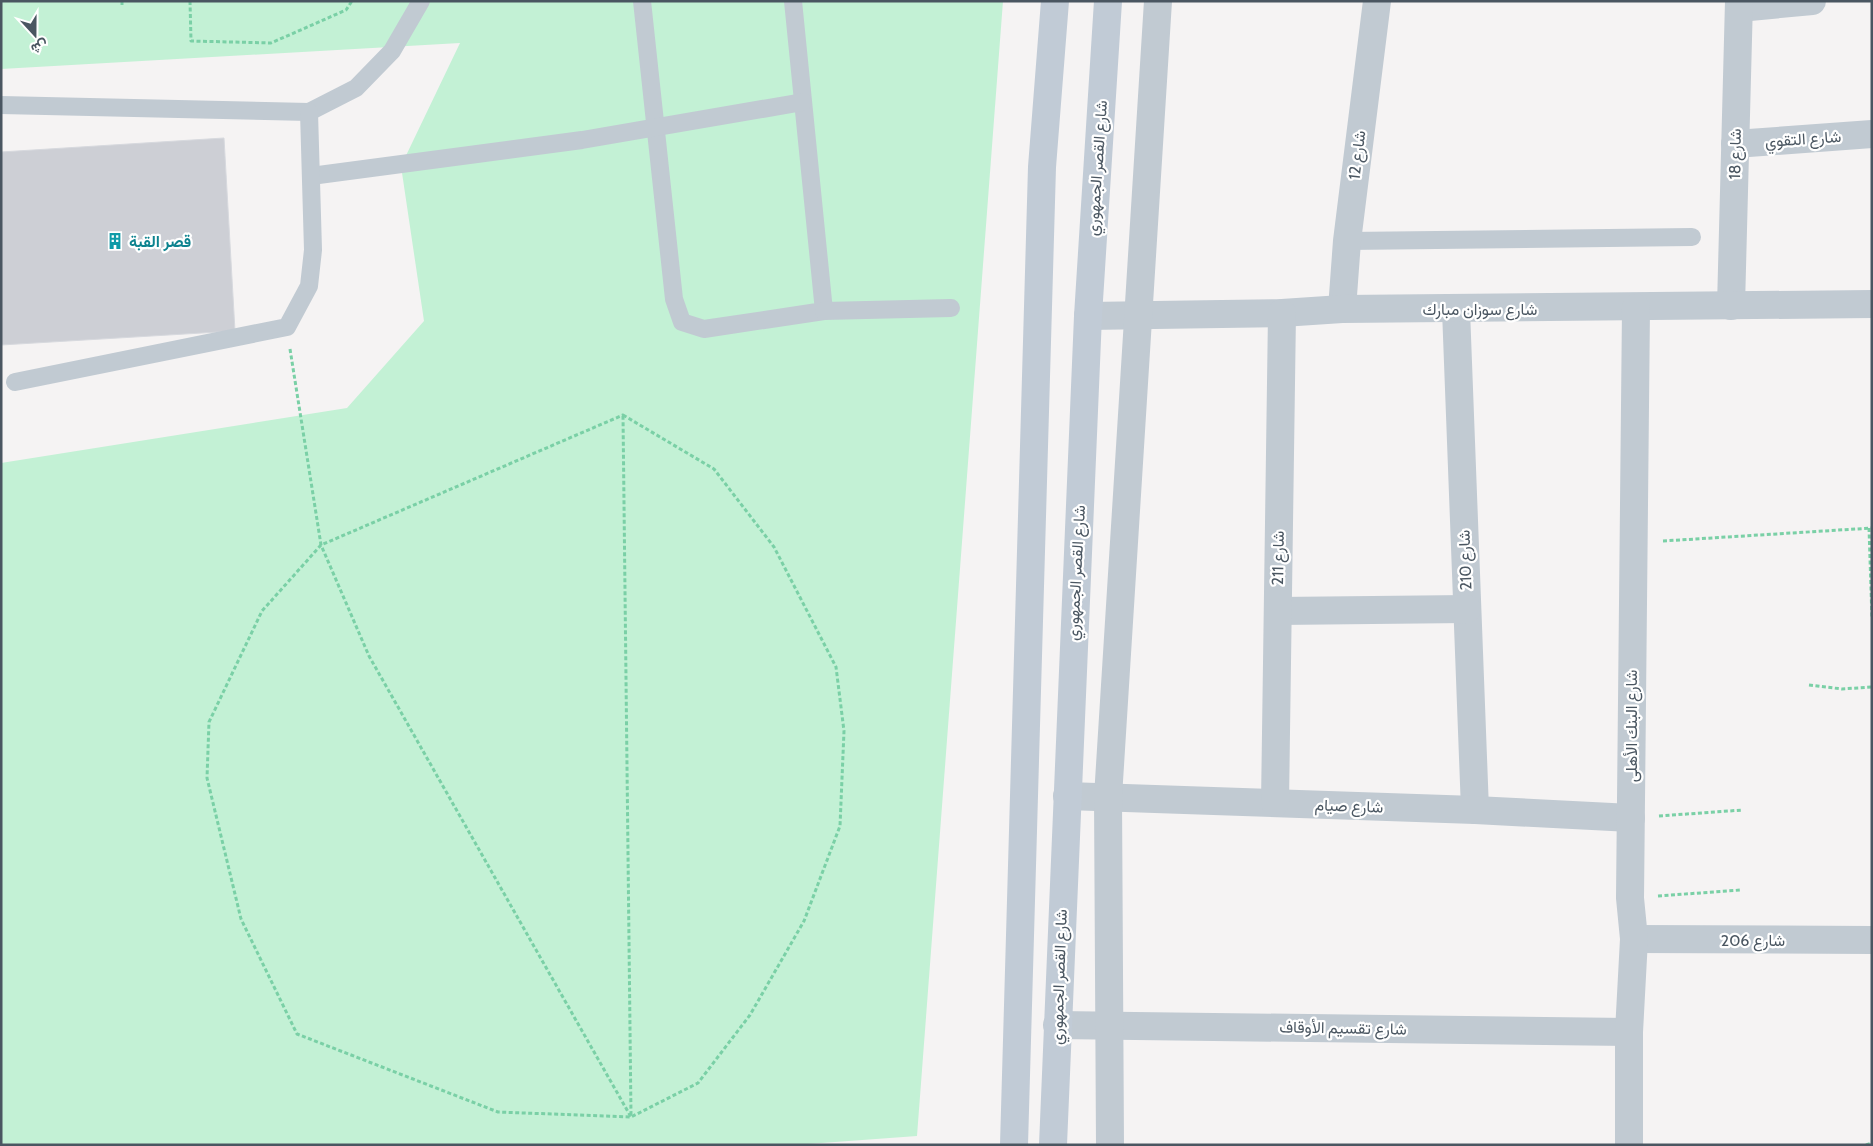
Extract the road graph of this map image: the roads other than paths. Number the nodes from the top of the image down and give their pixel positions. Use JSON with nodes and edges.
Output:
{"nodes":[{"id":1,"x":420,"y":1,"type":"edge"},
{"id":2,"x":642,"y":1,"type":"edge"},
{"id":3,"x":793,"y":1,"type":"edge"},
{"id":4,"x":1055,"y":1,"type":"edge"},
{"id":5,"x":1108,"y":1,"type":"edge"},
{"id":6,"x":1158,"y":1,"type":"edge"},
{"id":7,"x":1377,"y":1,"type":"edge"},
{"id":8,"x":1812,"y":1,"type":"edge"},
{"id":9,"x":1739,"y":4,"type":"edge"},
{"id":10,"x":803,"y":102,"type":"junction"},
{"id":11,"x":1,"y":104,"type":"edge"},
{"id":12,"x":309,"y":112,"type":"junction"},
{"id":13,"x":654,"y":128,"type":"junction"},
{"id":14,"x":1872,"y":134,"type":"edge"},
{"id":15,"x":1735,"y":144,"type":"junction"},
{"id":16,"x":311,"y":176,"type":"junction"},
{"id":17,"x":1692,"y":237,"type":"dead end"},
{"id":18,"x":1347,"y":241,"type":"junction"},
{"id":19,"x":1872,"y":304,"type":"edge"},
{"id":20,"x":1731,"y":306,"type":"junction"},
{"id":21,"x":951,"y":308,"type":"dead end"},
{"id":22,"x":1636,"y":308,"type":"junction"},
{"id":23,"x":1342,"y":310,"type":"junction"},
{"id":24,"x":1456,"y":310,"type":"junction"},
{"id":25,"x":824,"y":311,"type":"junction"},
{"id":26,"x":1282,"y":313,"type":"junction"},
{"id":27,"x":1088,"y":316,"type":"junction"},
{"id":28,"x":1138,"y":316,"type":"junction"},
{"id":29,"x":15,"y":382,"type":"dead end"},
{"id":30,"x":1466,"y":609,"type":"junction"},
{"id":31,"x":1278,"y":611,"type":"junction"},
{"id":32,"x":1067,"y":796,"type":"junction"},
{"id":33,"x":1108,"y":797,"type":"junction"},
{"id":34,"x":1275,"y":803,"type":"junction"},
{"id":35,"x":1475,"y":810,"type":"junction"},
{"id":36,"x":1631,"y":818,"type":"junction"},
{"id":37,"x":1634,"y":939,"type":"junction"},
{"id":38,"x":1872,"y":940,"type":"edge"},
{"id":39,"x":1057,"y":1025,"type":"junction"},
{"id":40,"x":1109,"y":1026,"type":"junction"},
{"id":41,"x":1630,"y":1032,"type":"junction"},
{"id":42,"x":1014,"y":1145,"type":"edge"},
{"id":43,"x":1053,"y":1145,"type":"edge"},
{"id":44,"x":1110,"y":1145,"type":"edge"},
{"id":45,"x":1629,"y":1145,"type":"edge"}],
"edges":[{"from":1,"to":12,"type":"lane"},
{"from":2,"to":13,"type":"lane"},
{"from":3,"to":10,"type":"lane"},
{"from":4,"to":42,"type":"main road"},
{"from":5,"to":27,"type":"main road","name":"شارع القصر الجمهوري"},
{"from":6,"to":28,"type":"street"},
{"from":7,"to":18,"type":"street","name":"شارع 12"},
{"from":8,"to":9,"type":"street"},
{"from":9,"to":15,"type":"street","name":"شارع 18"},
{"from":10,"to":13,"type":"lane"},
{"from":10,"to":25,"type":"lane"},
{"from":11,"to":12,"type":"lane"},
{"from":12,"to":16,"type":"lane"},
{"from":13,"to":16,"type":"lane"},
{"from":13,"to":25,"type":"lane"},
{"from":14,"to":15,"type":"street","name":"شارع التقوي"},
{"from":15,"to":20,"type":"street","name":"شارع 18"},
{"from":16,"to":29,"type":"lane"},
{"from":17,"to":18,"type":"lane"},
{"from":18,"to":23,"type":"street","name":"شارع 12"},
{"from":19,"to":20,"type":"street","name":"شارع سوزان مبارك"},
{"from":20,"to":22,"type":"street","name":"شارع سوزان مبارك"},
{"from":21,"to":25,"type":"lane"},
{"from":22,"to":24,"type":"street","name":"شارع سوزان مبارك"},
{"from":22,"to":36,"type":"street","name":"شارع البنك الأهلى"},
{"from":23,"to":24,"type":"street","name":"شارع سوزان مبارك"},
{"from":23,"to":26,"type":"street","name":"شارع سوزان مبارك"},
{"from":24,"to":30,"type":"street","name":"شارع 210"},
{"from":26,"to":28,"type":"street","name":"شارع سوزان مبارك"},
{"from":26,"to":31,"type":"street","name":"شارع 211"},
{"from":27,"to":28,"type":"street","name":"شارع سوزان مبارك"},
{"from":27,"to":32,"type":"main road","name":"شارع القصر الجمهوري"},
{"from":28,"to":33,"type":"street"},
{"from":30,"to":31,"type":"street"},
{"from":30,"to":35,"type":"street","name":"شارع 210"},
{"from":31,"to":34,"type":"street","name":"شارع 211"},
{"from":32,"to":33,"type":"street","name":"شارع صيام"},
{"from":32,"to":39,"type":"main road","name":"شارع القصر الجمهوري"},
{"from":33,"to":34,"type":"street","name":"شارع صيام"},
{"from":33,"to":40,"type":"street"},
{"from":34,"to":35,"type":"street","name":"شارع صيام"},
{"from":35,"to":36,"type":"street","name":"شارع صيام"},
{"from":36,"to":37,"type":"street","name":"شارع البنك الأهلى"},
{"from":37,"to":38,"type":"street","name":"شارع 206"},
{"from":37,"to":41,"type":"street","name":"شارع البنك الأهلى"},
{"from":39,"to":40,"type":"street","name":"شارع تقسيم الأوقاف"},
{"from":39,"to":43,"type":"main road","name":"شارع القصر الجمهوري"},
{"from":40,"to":41,"type":"street","name":"شارع تقسيم الأوقاف"},
{"from":40,"to":44,"type":"street"},
{"from":41,"to":45,"type":"street","name":"شارع البنك الأهلى"}]}
